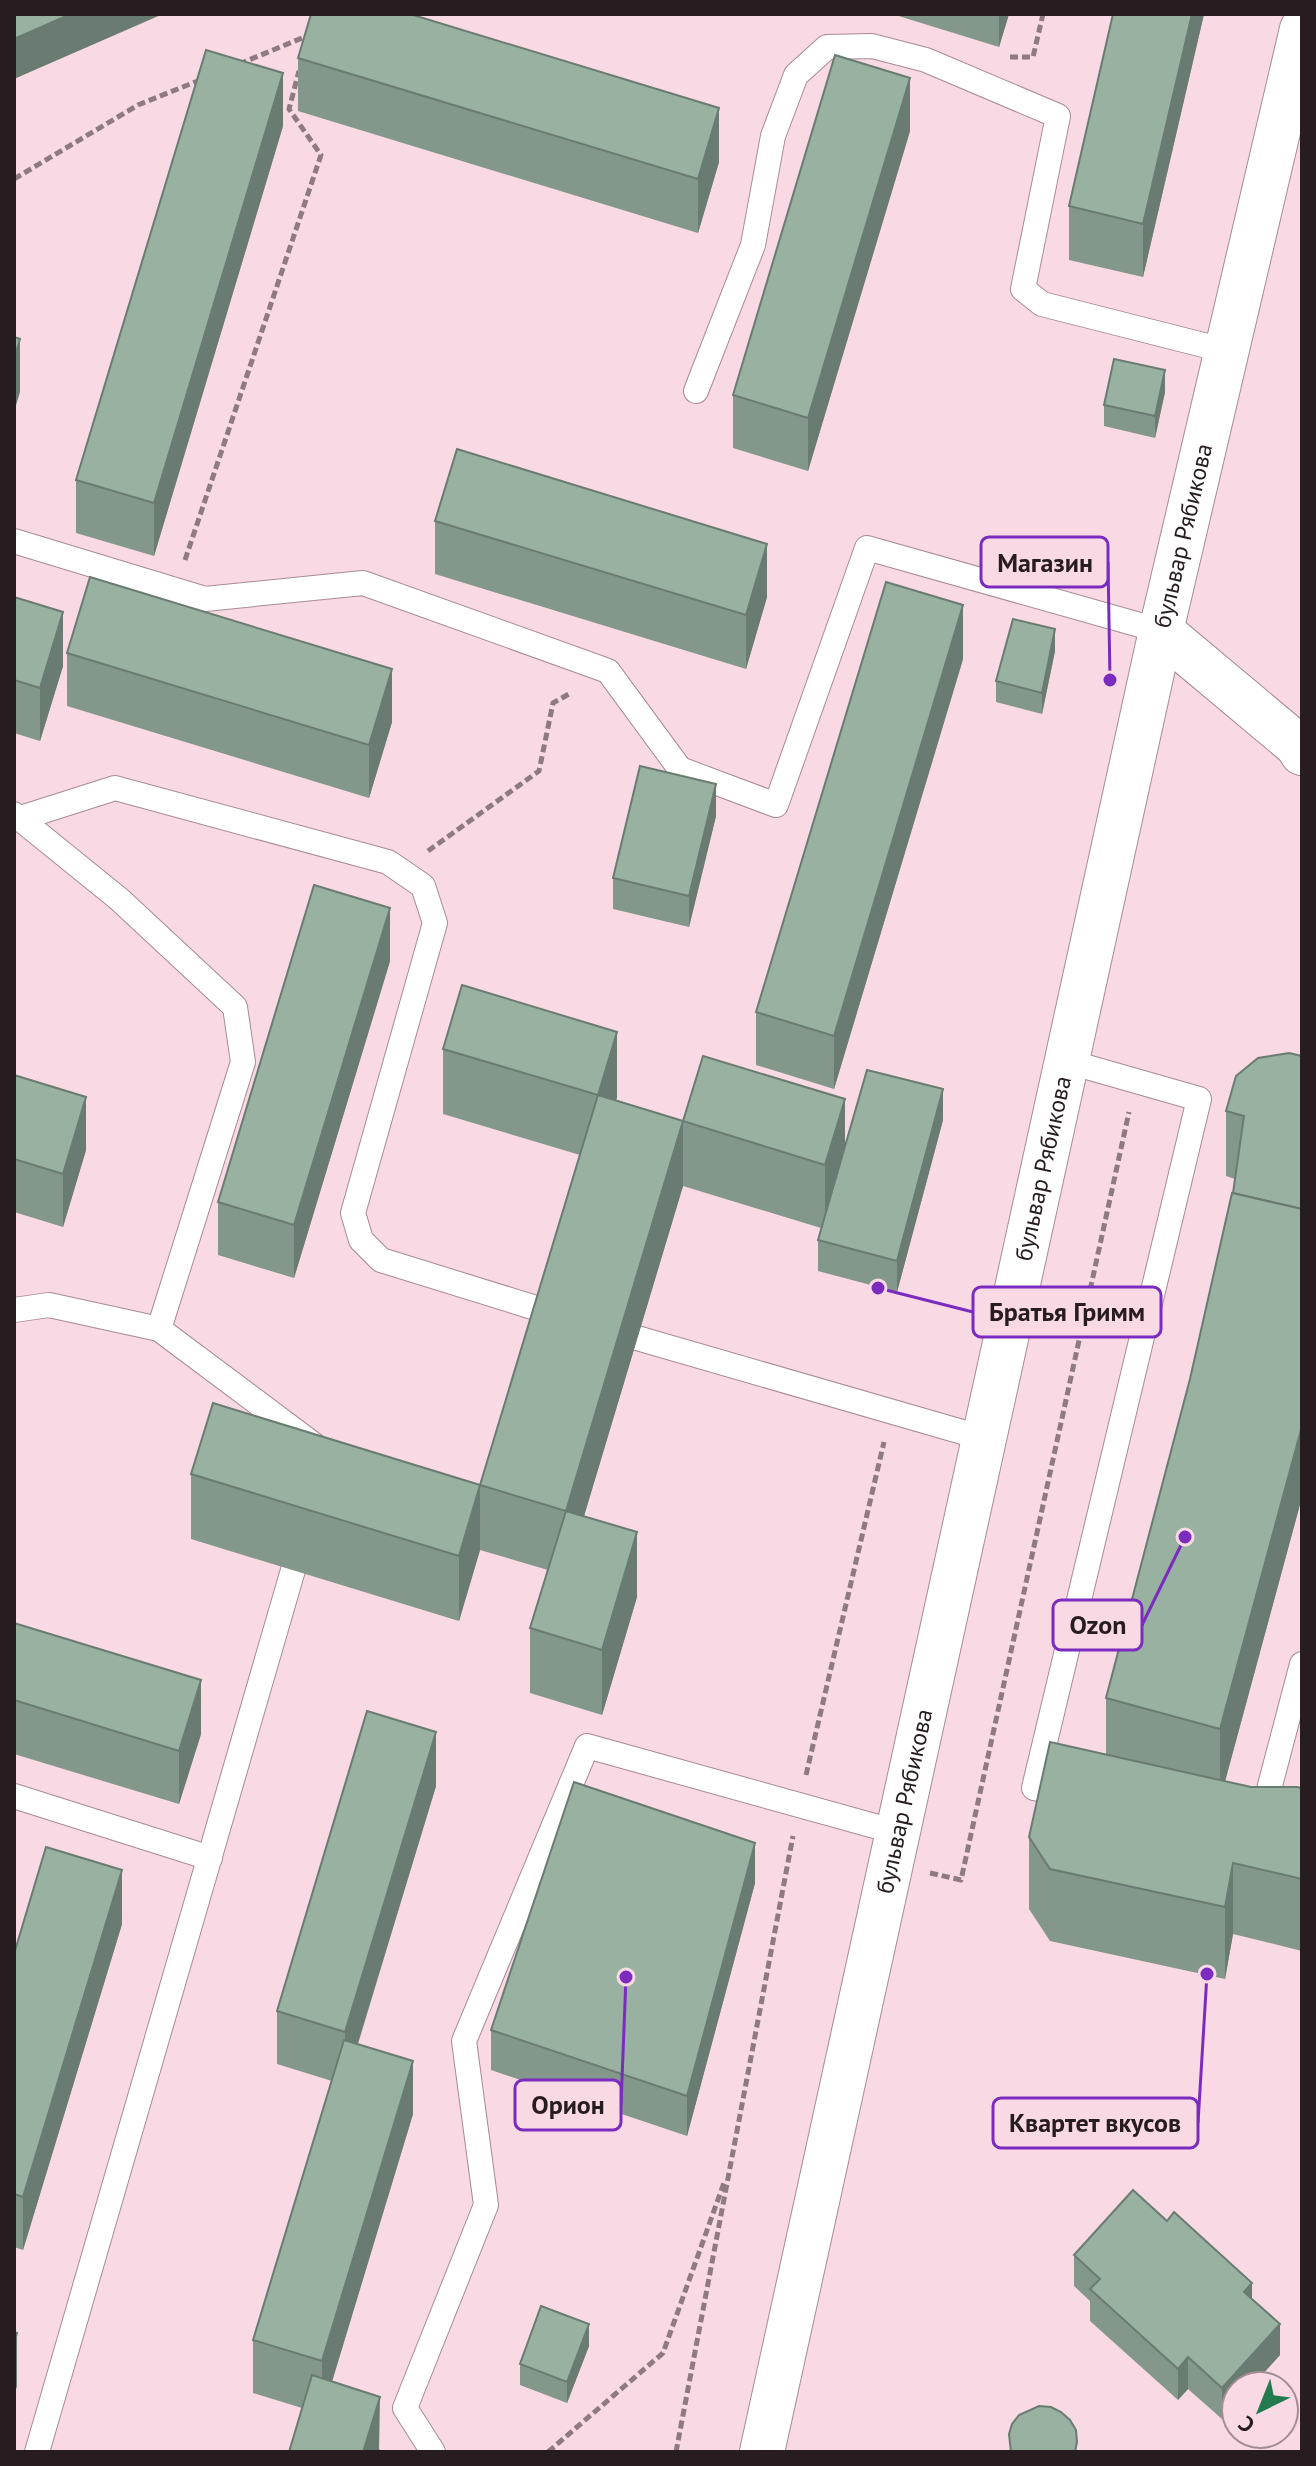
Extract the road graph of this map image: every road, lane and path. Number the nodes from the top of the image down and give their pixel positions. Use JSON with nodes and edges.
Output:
{"nodes":[{"id":1,"x":1043,"y":14,"type":"edge"},
{"id":2,"x":1302,"y":29,"type":"edge"},
{"id":3,"x":304,"y":50,"type":"edge"},
{"id":4,"x":300,"y":65,"type":"edge"},
{"id":5,"x":225,"y":70,"type":"edge"},
{"id":6,"x":212,"y":75,"type":"edge"},
{"id":7,"x":974,"y":81,"type":"junction"},
{"id":8,"x":14,"y":179,"type":"edge"},
{"id":9,"x":1227,"y":351,"type":"junction"},
{"id":10,"x":696,"y":391,"type":"dead end"},
{"id":11,"x":14,"y":541,"type":"edge"},
{"id":12,"x":174,"y":590,"type":"junction"},
{"id":13,"x":1161,"y":631,"type":"junction"},
{"id":14,"x":608,"y":671,"type":"junction"},
{"id":15,"x":1300,"y":748,"type":"edge"},
{"id":16,"x":17,"y":816,"type":"edge"},
{"id":17,"x":401,"y":871,"type":"junction"},
{"id":18,"x":1066,"y":1061,"type":"junction"},
{"id":19,"x":1130,"y":1107,"type":"dead end"},
{"id":20,"x":14,"y":1310,"type":"edge"},
{"id":21,"x":552,"y":1313,"type":"edge"},
{"id":22,"x":159,"y":1329,"type":"junction"},
{"id":23,"x":637,"y":1338,"type":"edge"},
{"id":24,"x":891,"y":1411,"type":"junction"},
{"id":25,"x":983,"y":1438,"type":"junction"},
{"id":26,"x":324,"y":1469,"type":"edge"},
{"id":27,"x":293,"y":1570,"type":"dead end"},
{"id":28,"x":1302,"y":1664,"type":"edge"},
{"id":29,"x":14,"y":1796,"type":"edge"},
{"id":30,"x":1095,"y":1801,"type":"edge"},
{"id":31,"x":799,"y":1805,"type":"junction"},
{"id":32,"x":1288,"y":1822,"type":"edge"},
{"id":33,"x":896,"y":1832,"type":"junction"},
{"id":34,"x":210,"y":1858,"type":"junction"},
{"id":35,"x":925,"y":1872,"type":"dead end"},
{"id":36,"x":730,"y":2165,"type":"junction"},
{"id":37,"x":37,"y":2452,"type":"edge"},
{"id":38,"x":433,"y":2452,"type":"edge"},
{"id":39,"x":548,"y":2452,"type":"edge"},
{"id":40,"x":676,"y":2452,"type":"edge"},
{"id":41,"x":762,"y":2452,"type":"edge"}],
"edges":[{"from":1,"to":7,"type":"path"},
{"from":2,"to":9,"type":"street","name":"бульвар Рябикова"},
{"from":3,"to":5,"type":"path"},
{"from":4,"to":12,"type":"path"},
{"from":6,"to":8,"type":"path"},
{"from":7,"to":9,"type":"lane"},
{"from":7,"to":10,"type":"lane"},
{"from":9,"to":13,"type":"street","name":"бульвар Рябикова"},
{"from":11,"to":12,"type":"lane"},
{"from":12,"to":14,"type":"lane"},
{"from":13,"to":14,"type":"lane"},
{"from":13,"to":15,"type":"street"},
{"from":13,"to":18,"type":"street","name":"бульвар Рябикова"},
{"from":14,"to":17,"type":"path"},
{"from":16,"to":17,"type":"lane"},
{"from":16,"to":22,"type":"lane"},
{"from":17,"to":21,"type":"lane"},
{"from":18,"to":25,"type":"street","name":"бульвар Рябикова"},
{"from":18,"to":30,"type":"lane"},
{"from":19,"to":35,"type":"path"},
{"from":20,"to":22,"type":"lane"},
{"from":22,"to":26,"type":"lane"},
{"from":23,"to":24,"type":"lane"},
{"from":24,"to":25,"type":"lane"},
{"from":24,"to":31,"type":"path"},
{"from":25,"to":33,"type":"street","name":"бульвар Рябикова"},
{"from":27,"to":34,"type":"lane"},
{"from":28,"to":32,"type":"lane"},
{"from":29,"to":34,"type":"lane"},
{"from":31,"to":33,"type":"lane"},
{"from":31,"to":36,"type":"path"},
{"from":31,"to":38,"type":"lane"},
{"from":33,"to":41,"type":"street","name":"бульвар Рябикова"},
{"from":34,"to":37,"type":"lane"},
{"from":36,"to":39,"type":"path"},
{"from":36,"to":40,"type":"path"}]}
